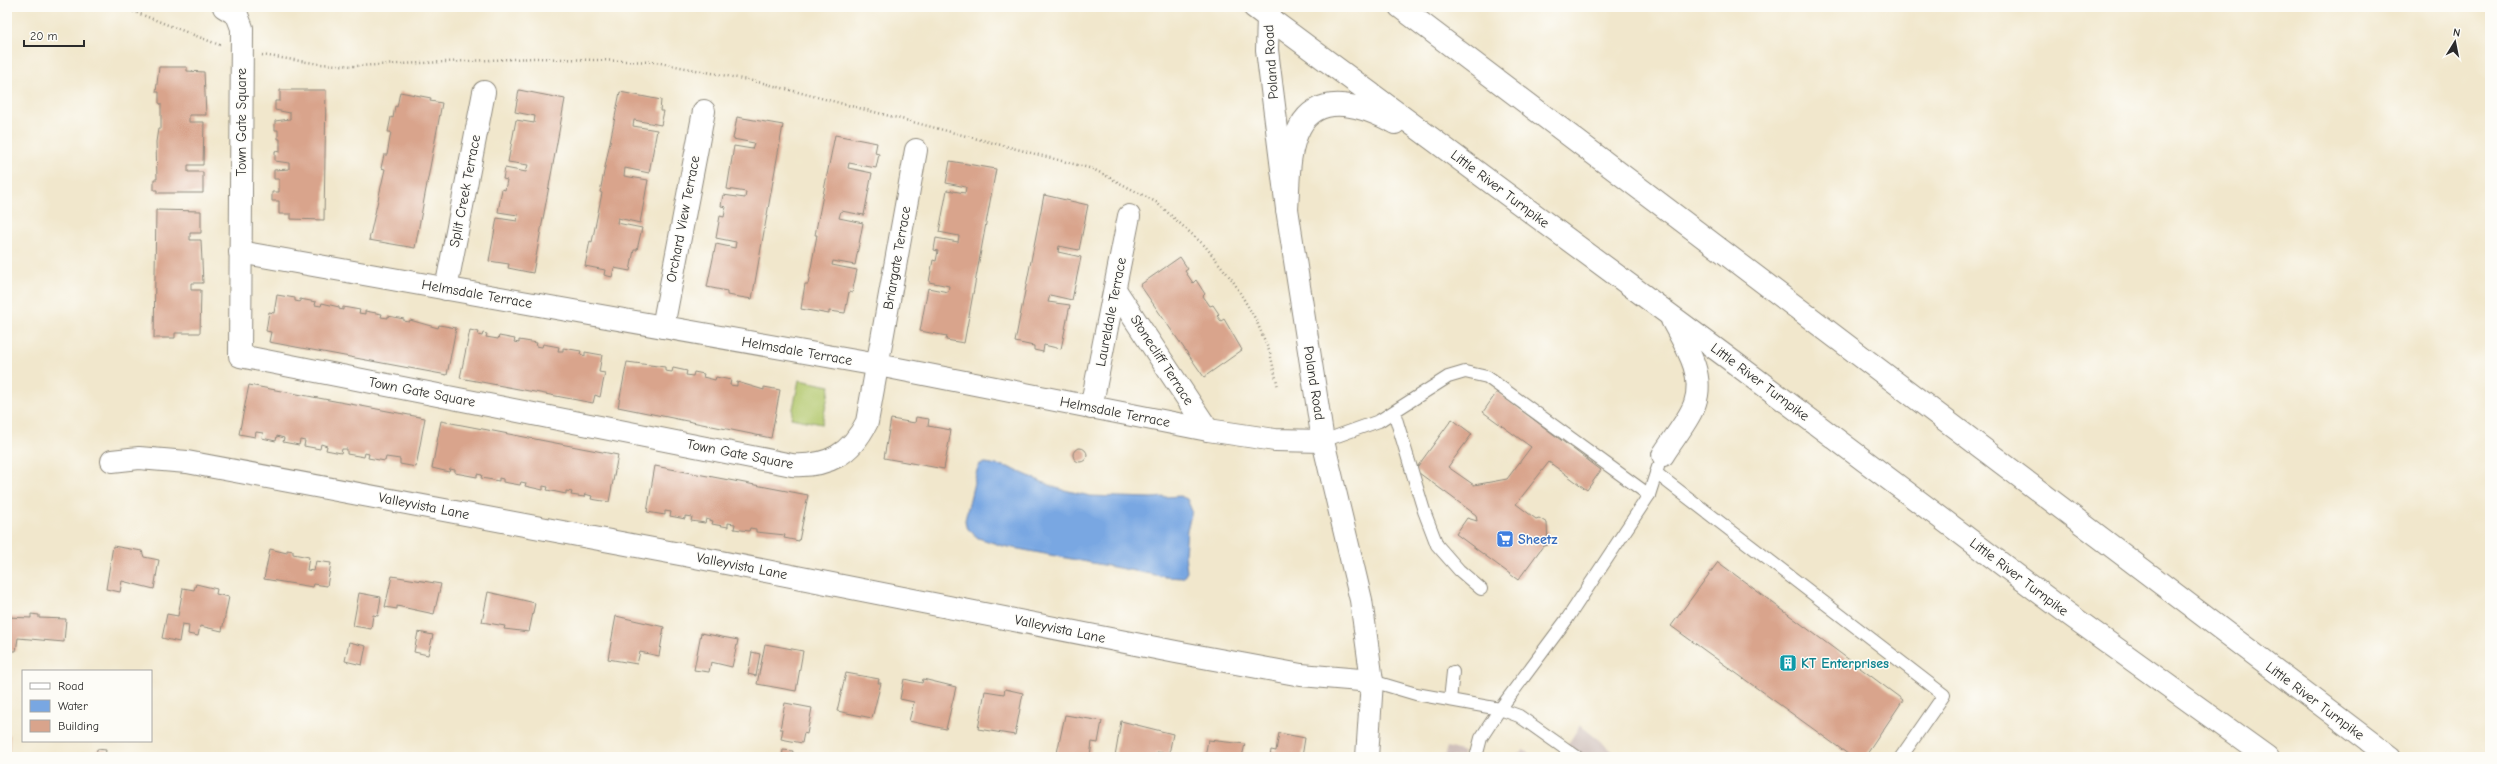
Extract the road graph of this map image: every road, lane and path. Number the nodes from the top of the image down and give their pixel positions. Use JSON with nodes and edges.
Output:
{"nodes":[{"id":1,"x":122,"y":7,"type":"edge"},
{"id":2,"x":1400,"y":7,"type":"edge"},
{"id":3,"x":1264,"y":10,"type":"edge"},
{"id":4,"x":231,"y":11,"type":"edge"},
{"id":5,"x":228,"y":48,"type":"dead end"},
{"id":6,"x":258,"y":54,"type":"dead end"},
{"id":7,"x":484,"y":92,"type":"dead end"},
{"id":8,"x":704,"y":112,"type":"dead end"},
{"id":9,"x":916,"y":150,"type":"dead end"},
{"id":10,"x":1452,"y":153,"type":"junction"},
{"id":11,"x":1287,"y":209,"type":"junction"},
{"id":12,"x":1129,"y":216,"type":"dead end"},
{"id":13,"x":240,"y":252,"type":"junction"},
{"id":14,"x":446,"y":289,"type":"junction"},
{"id":15,"x":1116,"y":290,"type":"junction"},
{"id":16,"x":1671,"y":317,"type":"junction"},
{"id":17,"x":663,"y":327,"type":"junction"},
{"id":18,"x":878,"y":365,"type":"junction"},
{"id":19,"x":1278,"y":387,"type":"dead end"},
{"id":20,"x":1091,"y":408,"type":"junction"},
{"id":21,"x":1394,"y":412,"type":"junction"},
{"id":22,"x":1208,"y":430,"type":"junction"},
{"id":23,"x":1323,"y":441,"type":"junction"},
{"id":24,"x":112,"y":461,"type":"dead end"},
{"id":25,"x":1660,"y":464,"type":"junction"},
{"id":26,"x":1649,"y":495,"type":"junction"},
{"id":27,"x":1480,"y":589,"type":"dead end"},
{"id":28,"x":1453,"y":672,"type":"dead end"},
{"id":29,"x":1372,"y":681,"type":"junction"},
{"id":30,"x":1450,"y":700,"type":"junction"},
{"id":31,"x":1500,"y":709,"type":"junction"},
{"id":32,"x":1367,"y":757,"type":"edge"},
{"id":33,"x":1476,"y":757,"type":"edge"},
{"id":34,"x":1577,"y":757,"type":"edge"},
{"id":35,"x":1901,"y":757,"type":"edge"},
{"id":36,"x":2266,"y":757,"type":"edge"},
{"id":37,"x":2390,"y":757,"type":"edge"}],
"edges":[{"from":1,"to":5,"type":"path"},
{"from":2,"to":37,"type":"main road","name":"Little River Turnpike"},
{"from":3,"to":10,"type":"main road","name":"Little River Turnpike"},
{"from":3,"to":11,"type":"main road","name":"Poland Road"},
{"from":4,"to":13,"type":"main road","name":"Town Gate Square"},
{"from":6,"to":19,"type":"path"},
{"from":7,"to":14,"type":"main road","name":"Split Creek Terrace"},
{"from":8,"to":17,"type":"main road","name":"Orchard View Terrace"},
{"from":9,"to":18,"type":"main road","name":"Briargate Terrace"},
{"from":10,"to":11,"type":"main road"},
{"from":10,"to":16,"type":"main road","name":"Little River Turnpike"},
{"from":11,"to":23,"type":"main road","name":"Poland Road"},
{"from":12,"to":15,"type":"main road","name":"Laureldale Terrace"},
{"from":13,"to":14,"type":"main road","name":"Helmsdale Terrace"},
{"from":13,"to":18,"type":"main road","name":"Town Gate Square"},
{"from":14,"to":17,"type":"main road","name":"Helmsdale Terrace"},
{"from":15,"to":20,"type":"main road","name":"Laureldale Terrace"},
{"from":15,"to":22,"type":"main road","name":"Stonecliff Terrace"},
{"from":16,"to":25,"type":"main road"},
{"from":16,"to":36,"type":"main road","name":"Little River Turnpike"},
{"from":17,"to":18,"type":"main road","name":"Helmsdale Terrace"},
{"from":18,"to":20,"type":"main road","name":"Helmsdale Terrace"},
{"from":20,"to":22,"type":"main road","name":"Helmsdale Terrace"},
{"from":21,"to":23,"type":"lane"},
{"from":21,"to":26,"type":"lane"},
{"from":21,"to":27,"type":"lane"},
{"from":22,"to":23,"type":"main road","name":"Helmsdale Terrace"},
{"from":23,"to":29,"type":"main road","name":"Poland Road"},
{"from":24,"to":29,"type":"main road","name":"Valleyvista Lane"},
{"from":25,"to":26,"type":"lane"},
{"from":25,"to":35,"type":"lane"},
{"from":26,"to":31,"type":"lane"},
{"from":28,"to":30,"type":"lane"},
{"from":29,"to":30,"type":"lane"},
{"from":29,"to":32,"type":"main road","name":"Poland Road"},
{"from":30,"to":31,"type":"lane"},
{"from":31,"to":33,"type":"lane"},
{"from":31,"to":34,"type":"lane"}]}
